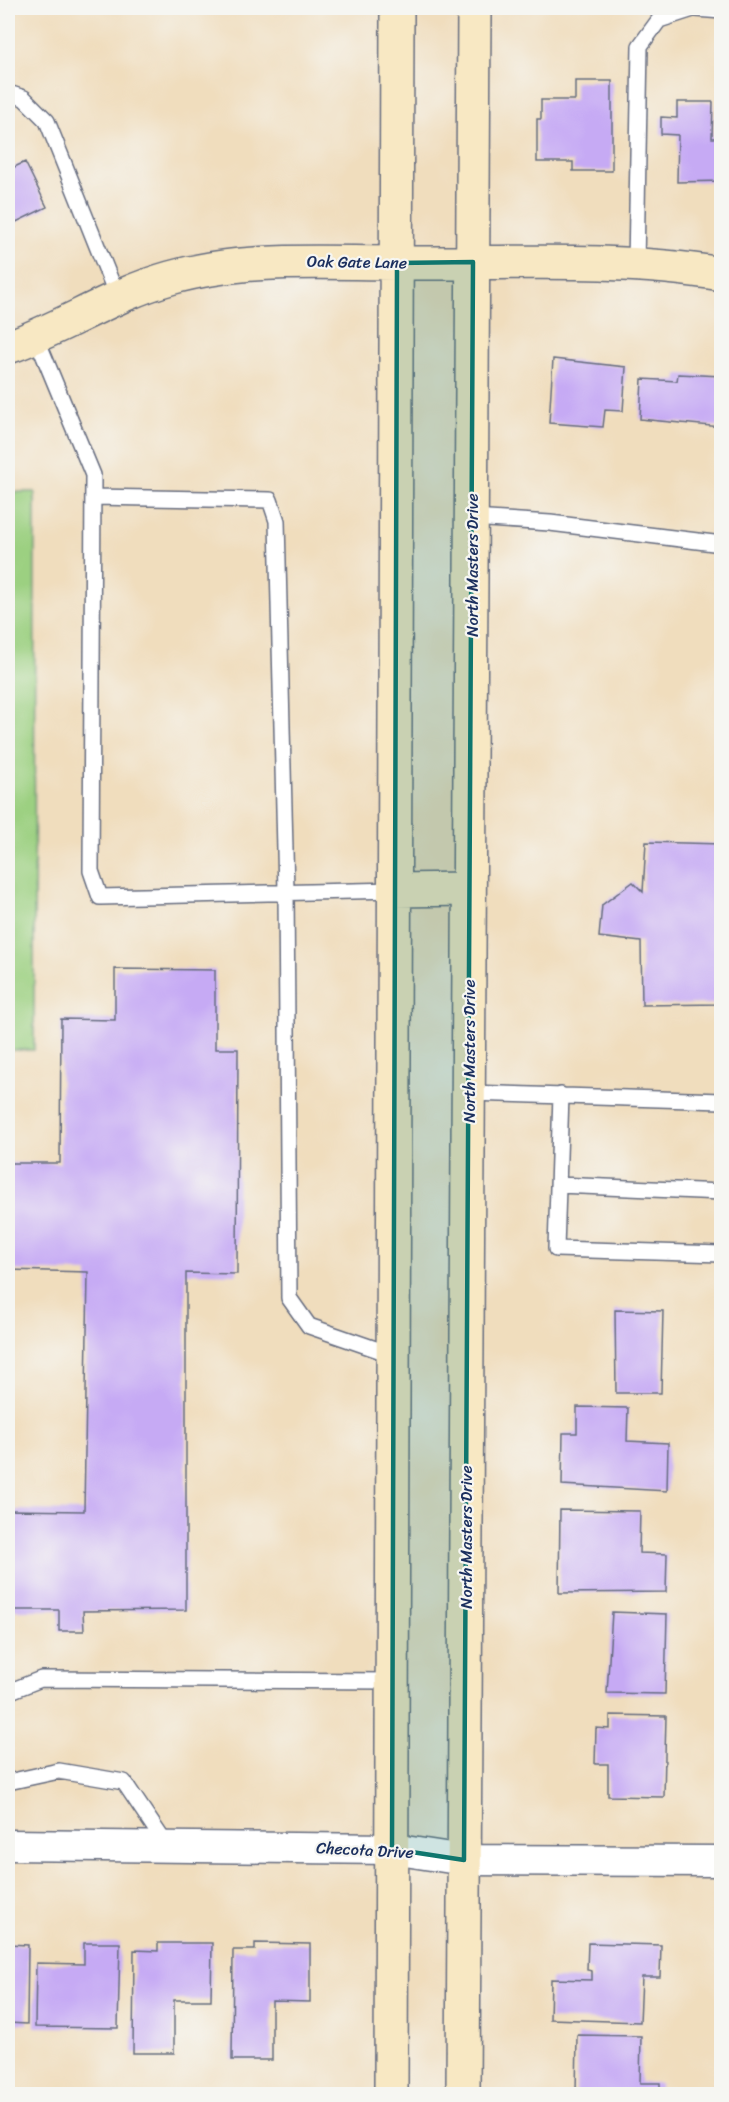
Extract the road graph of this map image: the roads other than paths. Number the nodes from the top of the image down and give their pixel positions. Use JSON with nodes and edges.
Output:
{"nodes":[{"id":1,"x":397,"y":8,"type":"edge"},
{"id":2,"x":474,"y":8,"type":"edge"},
{"id":3,"x":696,"y":8,"type":"edge"},
{"id":4,"x":722,"y":11,"type":"edge"},
{"id":5,"x":8,"y":93,"type":"edge"},
{"id":6,"x":473,"y":262,"type":"junction"},
{"id":7,"x":397,"y":263,"type":"junction"},
{"id":8,"x":636,"y":264,"type":"junction"},
{"id":9,"x":722,"y":274,"type":"edge"},
{"id":10,"x":117,"y":296,"type":"junction"},
{"id":11,"x":22,"y":342,"type":"edge"},
{"id":12,"x":93,"y":497,"type":"junction"},
{"id":13,"x":472,"y":518,"type":"junction"},
{"id":14,"x":722,"y":544,"type":"edge"},
{"id":15,"x":470,"y":889,"type":"junction"},
{"id":16,"x":395,"y":890,"type":"junction"},
{"id":17,"x":286,"y":891,"type":"junction"},
{"id":18,"x":468,"y":1093,"type":"junction"},
{"id":19,"x":561,"y":1095,"type":"junction"},
{"id":20,"x":722,"y":1101,"type":"edge"},
{"id":21,"x":558,"y":1185,"type":"junction"},
{"id":22,"x":722,"y":1192,"type":"edge"},
{"id":23,"x":722,"y":1254,"type":"edge"},
{"id":24,"x":393,"y":1355,"type":"junction"},
{"id":25,"x":392,"y":1681,"type":"junction"},
{"id":26,"x":8,"y":1692,"type":"edge"},
{"id":27,"x":8,"y":1782,"type":"edge"},
{"id":28,"x":8,"y":1845,"type":"edge"},
{"id":29,"x":167,"y":1846,"type":"junction"},
{"id":30,"x":392,"y":1849,"type":"junction"},
{"id":31,"x":464,"y":1860,"type":"junction"},
{"id":32,"x":722,"y":1861,"type":"edge"},
{"id":33,"x":391,"y":2094,"type":"edge"},
{"id":34,"x":463,"y":2094,"type":"edge"}],
"edges":[{"from":1,"to":7,"type":"main road"},
{"from":2,"to":6,"type":"main road","name":"North Masters Drive"},
{"from":3,"to":4,"type":"lane"},
{"from":3,"to":8,"type":"lane"},
{"from":5,"to":10,"type":"lane"},
{"from":6,"to":7,"type":"main road","name":"Oak Gate Lane"},
{"from":6,"to":8,"type":"main road","name":"Oak Gate Lane"},
{"from":6,"to":13,"type":"main road","name":"North Masters Drive"},
{"from":7,"to":10,"type":"main road","name":"Oak Gate Lane"},
{"from":7,"to":16,"type":"main road"},
{"from":8,"to":9,"type":"main road","name":"Oak Gate Lane"},
{"from":10,"to":11,"type":"main road","name":"Oak Gate Lane"},
{"from":11,"to":12,"type":"lane"},
{"from":12,"to":17,"type":"lane"},
{"from":12,"to":17,"type":"lane"},
{"from":13,"to":14,"type":"lane"},
{"from":13,"to":15,"type":"main road","name":"North Masters Drive"},
{"from":15,"to":16,"type":"main road"},
{"from":15,"to":18,"type":"main road","name":"North Masters Drive"},
{"from":16,"to":17,"type":"lane"},
{"from":16,"to":24,"type":"main road"},
{"from":17,"to":24,"type":"lane"},
{"from":18,"to":19,"type":"lane"},
{"from":18,"to":31,"type":"main road","name":"North Masters Drive"},
{"from":19,"to":20,"type":"lane"},
{"from":19,"to":21,"type":"lane"},
{"from":21,"to":22,"type":"lane"},
{"from":21,"to":23,"type":"lane"},
{"from":24,"to":25,"type":"main road"},
{"from":25,"to":26,"type":"lane"},
{"from":25,"to":30,"type":"main road"},
{"from":27,"to":29,"type":"lane"},
{"from":28,"to":29,"type":"street","name":"Checota Drive"},
{"from":29,"to":30,"type":"street","name":"Checota Drive"},
{"from":30,"to":31,"type":"street","name":"Checota Drive"},
{"from":30,"to":33,"type":"main road"},
{"from":31,"to":32,"type":"street","name":"Checota Drive"},
{"from":31,"to":34,"type":"main road","name":"North Masters Drive"}]}
